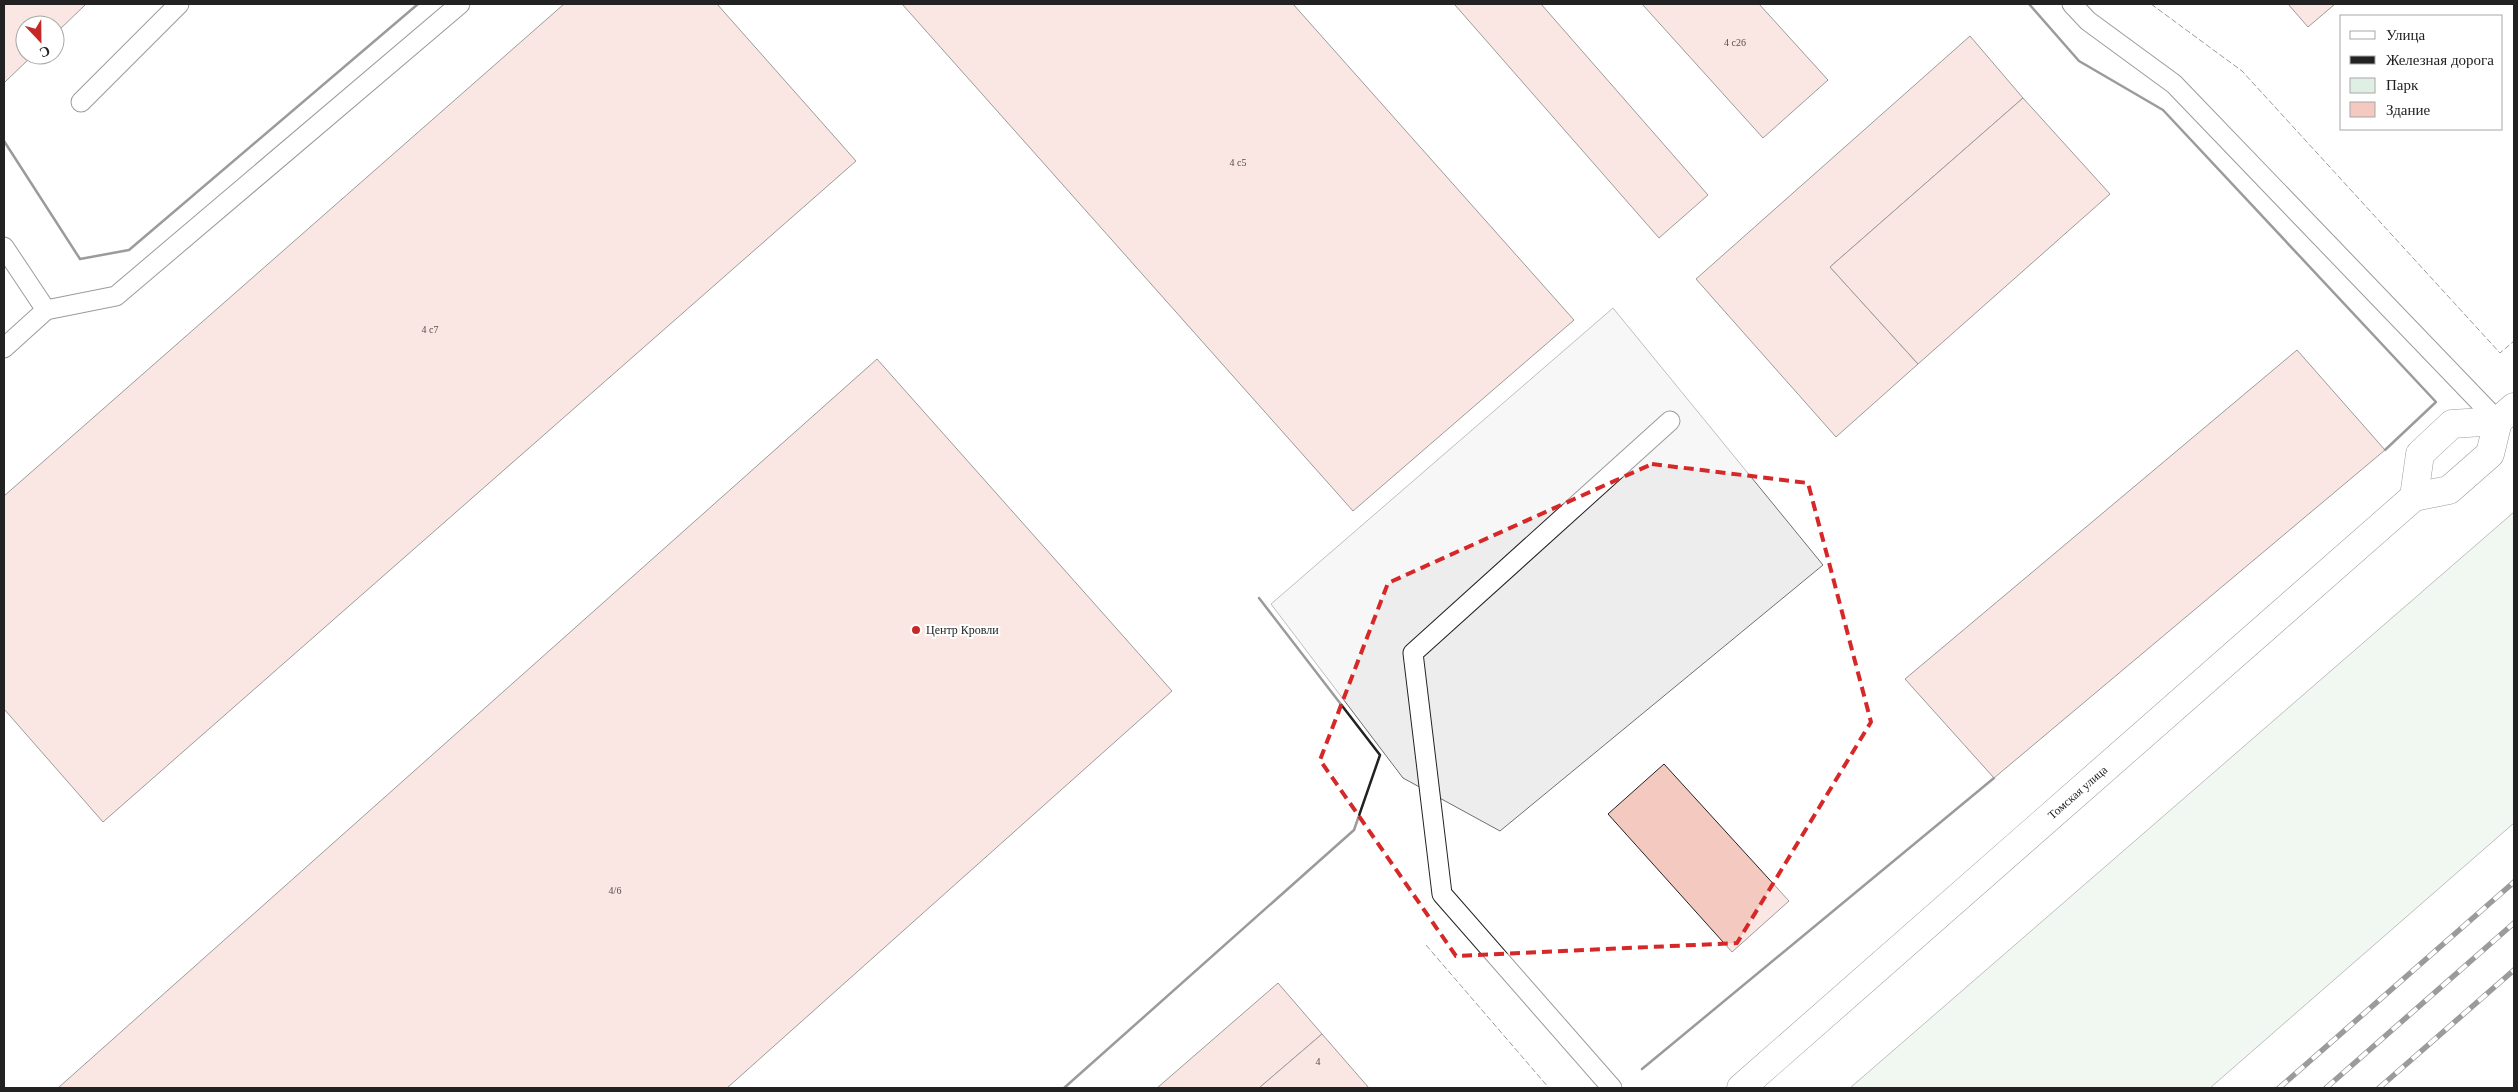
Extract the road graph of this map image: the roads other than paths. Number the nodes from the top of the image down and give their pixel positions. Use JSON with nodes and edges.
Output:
{"nodes":[{"id":1,"x":179,"y":4,"type":"edge"},
{"id":2,"x":460,"y":4,"type":"edge"},
{"id":3,"x":2072,"y":4,"type":"edge"},
{"id":4,"x":81,"y":102,"type":"dead end"},
{"id":5,"x":4,"y":247,"type":"edge"},
{"id":6,"x":46,"y":310,"type":"junction"},
{"id":7,"x":4,"y":348,"type":"edge"},
{"id":8,"x":2506,"y":414,"type":"edge"},
{"id":9,"x":1670,"y":421,"type":"dead end"},
{"id":10,"x":2414,"y":497,"type":"junction"},
{"id":11,"x":1612,"y":1088,"type":"edge"},
{"id":12,"x":1741,"y":1088,"type":"edge"}],
"edges":[{"from":1,"to":4,"type":"lane"},
{"from":2,"to":6,"type":"lane"},
{"from":3,"to":8,"type":"lane"},
{"from":5,"to":6,"type":"lane"},
{"from":6,"to":7,"type":"lane"},
{"from":8,"to":10,"type":"street","name":"Томская улица"},
{"from":8,"to":10,"type":"street"},
{"from":9,"to":11,"type":"lane"},
{"from":10,"to":12,"type":"street","name":"Томская улица"}]}
